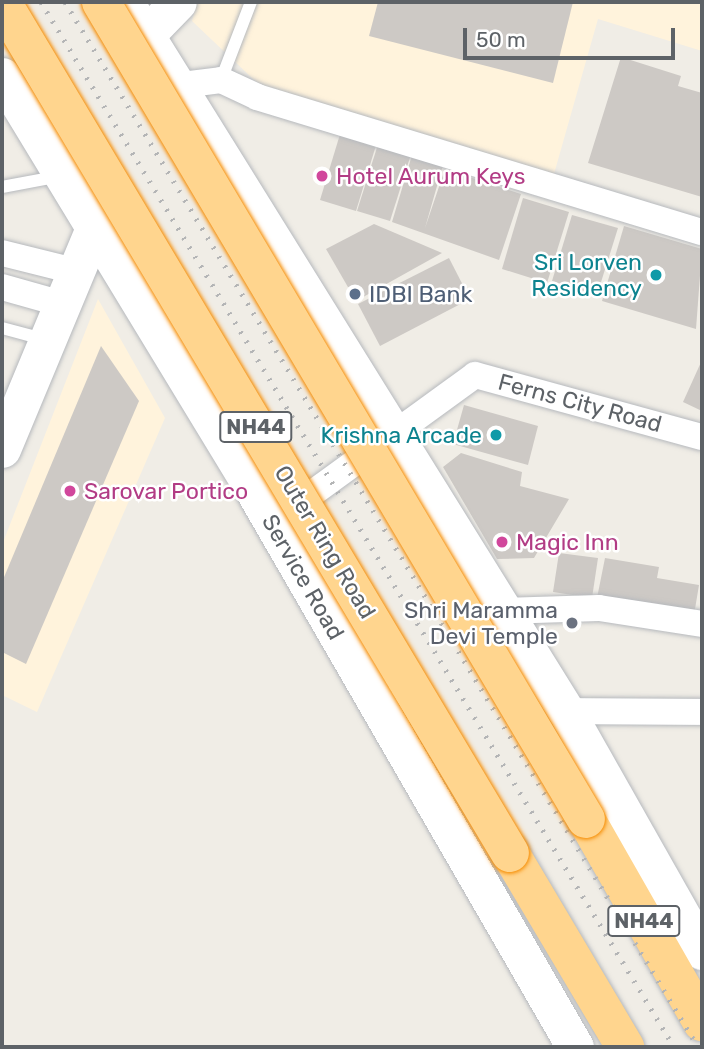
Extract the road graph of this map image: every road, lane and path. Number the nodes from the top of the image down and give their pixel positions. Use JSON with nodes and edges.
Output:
{"nodes":[{"id":1,"x":2,"y":2,"type":"edge"},
{"id":2,"x":101,"y":2,"type":"edge"},
{"id":3,"x":125,"y":2,"type":"edge"},
{"id":4,"x":177,"y":2,"type":"edge"},
{"id":5,"x":251,"y":2,"type":"edge"},
{"id":6,"x":257,"y":2,"type":"edge"},
{"id":7,"x":247,"y":19,"type":"junction"},
{"id":8,"x":145,"y":36,"type":"junction"},
{"id":9,"x":2,"y":76,"type":"edge"},
{"id":10,"x":220,"y":80,"type":"junction"},
{"id":11,"x":174,"y":86,"type":"junction"},
{"id":12,"x":64,"y":175,"type":"junction"},
{"id":13,"x":2,"y":187,"type":"edge"},
{"id":14,"x":95,"y":226,"type":"junction"},
{"id":15,"x":702,"y":232,"type":"edge"},
{"id":16,"x":2,"y":253,"type":"edge"},
{"id":17,"x":2,"y":287,"type":"edge"},
{"id":18,"x":66,"y":287,"type":"junction"},
{"id":19,"x":2,"y":328,"type":"edge"},
{"id":20,"x":43,"y":339,"type":"junction"},
{"id":21,"x":392,"y":433,"type":"junction"},
{"id":22,"x":702,"y":437,"type":"edge"},
{"id":23,"x":2,"y":449,"type":"edge"},
{"id":24,"x":272,"y":523,"type":"junction"},
{"id":25,"x":502,"y":611,"type":"junction"},
{"id":26,"x":702,"y":624,"type":"edge"},
{"id":27,"x":566,"y":711,"type":"junction"},
{"id":28,"x":702,"y":712,"type":"edge"},
{"id":29,"x":702,"y":951,"type":"edge"},
{"id":30,"x":702,"y":1022,"type":"edge"},
{"id":31,"x":575,"y":1047,"type":"edge"},
{"id":32,"x":625,"y":1047,"type":"edge"}],
"edges":[{"from":1,"to":32,"type":"highway","name":"Outer Ring Road","number":"NH44","bridge":true},
{"from":2,"to":30,"type":"highway","number":"NH44","bridge":true},
{"from":3,"to":8,"type":"street"},
{"from":4,"to":8,"type":"street"},
{"from":5,"to":7,"type":"lane"},
{"from":6,"to":7,"type":"lane"},
{"from":7,"to":10,"type":"lane"},
{"from":8,"to":11,"type":"street"},
{"from":9,"to":12,"type":"street","name":"Service Road"},
{"from":10,"to":11,"type":"street"},
{"from":10,"to":15,"type":"street"},
{"from":11,"to":21,"type":"street"},
{"from":12,"to":13,"type":"lane"},
{"from":12,"to":14,"type":"street","name":"Service Road"},
{"from":14,"to":18,"type":"street"},
{"from":14,"to":24,"type":"street","name":"Service Road"},
{"from":16,"to":18,"type":"street"},
{"from":17,"to":18,"type":"street"},
{"from":18,"to":20,"type":"street"},
{"from":19,"to":20,"type":"lane"},
{"from":20,"to":23,"type":"street"},
{"from":21,"to":22,"type":"street","name":"Ferns City Road"},
{"from":21,"to":24,"type":"street"},
{"from":21,"to":25,"type":"street"},
{"from":24,"to":31,"type":"street","name":"Service Road"},
{"from":25,"to":26,"type":"street"},
{"from":25,"to":27,"type":"street"},
{"from":27,"to":28,"type":"street"},
{"from":27,"to":29,"type":"street"}]}
